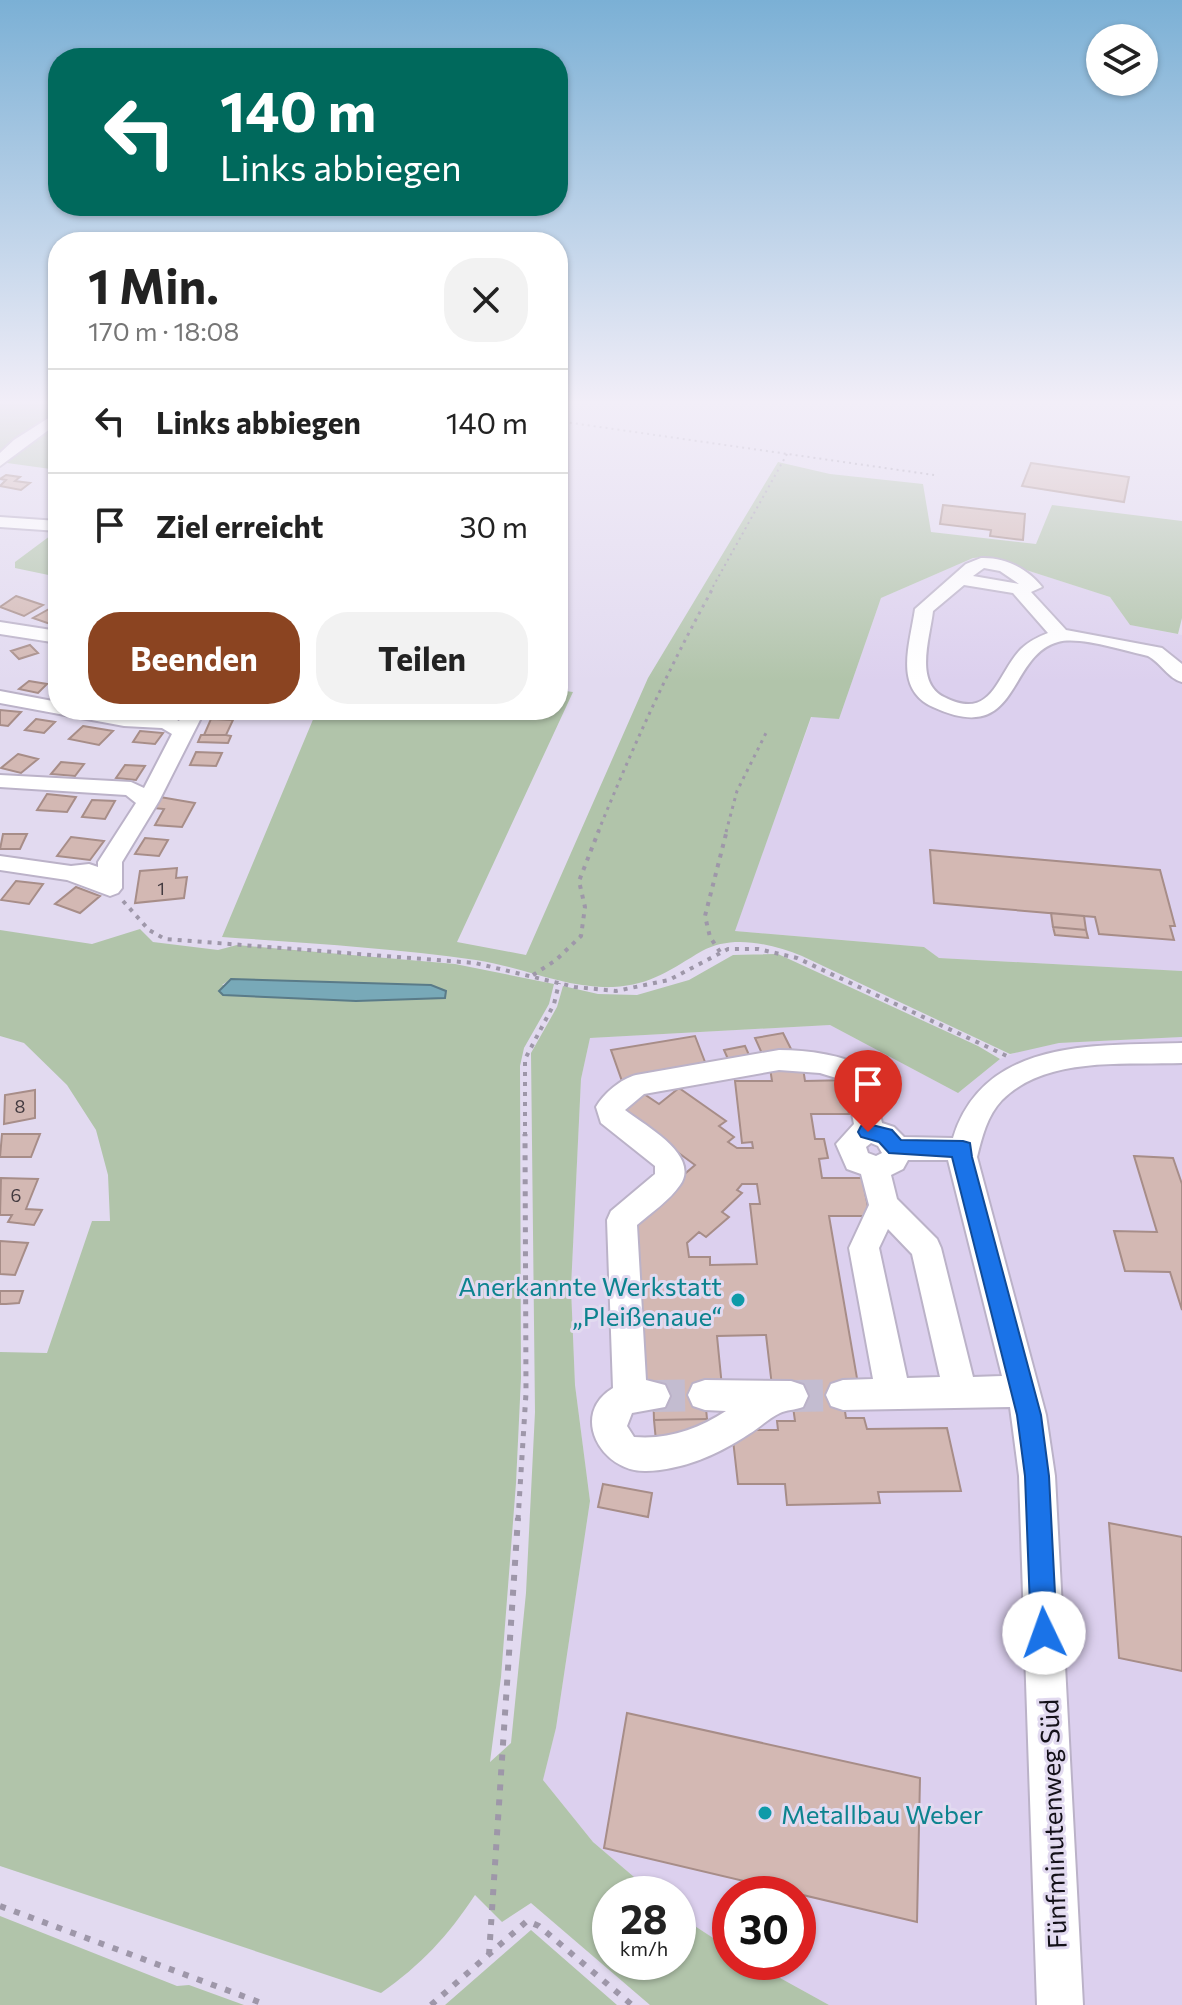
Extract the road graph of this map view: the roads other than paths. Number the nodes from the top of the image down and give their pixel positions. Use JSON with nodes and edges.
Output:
{"nodes":[{"id":1,"x":0,"y":522,"type":"edge"},
{"id":2,"x":48,"y":525,"type":"edge"},
{"id":3,"x":0,"y":628,"type":"edge"},
{"id":4,"x":37,"y":636,"type":"junction"},
{"id":5,"x":48,"y":637,"type":"edge"},
{"id":6,"x":1070,"y":637,"type":"junction"},
{"id":7,"x":0,"y":647,"type":"edge"},
{"id":8,"x":1182,"y":676,"type":"edge"},
{"id":9,"x":0,"y":697,"type":"edge"},
{"id":10,"x":48,"y":706,"type":"edge"},
{"id":11,"x":124,"y":720,"type":"edge"},
{"id":12,"x":185,"y":720,"type":"edge"},
{"id":13,"x":0,"y":781,"type":"edge"},
{"id":14,"x":139,"y":795,"type":"junction"},
{"id":15,"x":110,"y":862,"type":"junction"},
{"id":16,"x":0,"y":863,"type":"edge"},
{"id":17,"x":71,"y":873,"type":"junction"},
{"id":18,"x":1182,"y":1053,"type":"edge"},
{"id":19,"x":870,"y":1132,"type":"junction"},
{"id":20,"x":896,"y":1148,"type":"junction"},
{"id":21,"x":963,"y":1149,"type":"junction"},
{"id":22,"x":874,"y":1168,"type":"junction"},
{"id":23,"x":884,"y":1205,"type":"junction"},
{"id":24,"x":1023,"y":1391,"type":"junction"},
{"id":25,"x":960,"y":1392,"type":"junction"},
{"id":26,"x":893,"y":1394,"type":"junction"},
{"id":27,"x":705,"y":1395,"type":"tunnel mouth"},
{"id":28,"x":843,"y":1395,"type":"tunnel mouth"},
{"id":29,"x":1060,"y":2005,"type":"edge"}],
"edges":[{"from":1,"to":2,"type":"street"},
{"from":3,"to":4,"type":"street"},
{"from":4,"to":5,"type":"street"},
{"from":4,"to":7,"type":"street"},
{"from":6,"to":6,"type":"street"},
{"from":6,"to":8,"type":"street"},
{"from":9,"to":10,"type":"street"},
{"from":11,"to":12,"type":"street"},
{"from":12,"to":14,"type":"street"},
{"from":13,"to":14,"type":"street"},
{"from":14,"to":15,"type":"street"},
{"from":15,"to":17,"type":"street"},
{"from":15,"to":17,"type":"street"},
{"from":16,"to":17,"type":"street"},
{"from":18,"to":21,"type":"street","name":"Fünfminutenweg Süd"},
{"from":19,"to":20,"type":"street"},
{"from":19,"to":22,"type":"street"},
{"from":19,"to":27,"type":"street"},
{"from":20,"to":21,"type":"street"},
{"from":20,"to":22,"type":"street"},
{"from":21,"to":24,"type":"street","name":"Fünfminutenweg Süd"},
{"from":22,"to":23,"type":"street"},
{"from":23,"to":25,"type":"street"},
{"from":23,"to":26,"type":"street"},
{"from":24,"to":25,"type":"street"},
{"from":24,"to":29,"type":"street","name":"Fünfminutenweg Süd"},
{"from":25,"to":26,"type":"street"},
{"from":26,"to":28,"type":"street"}]}
